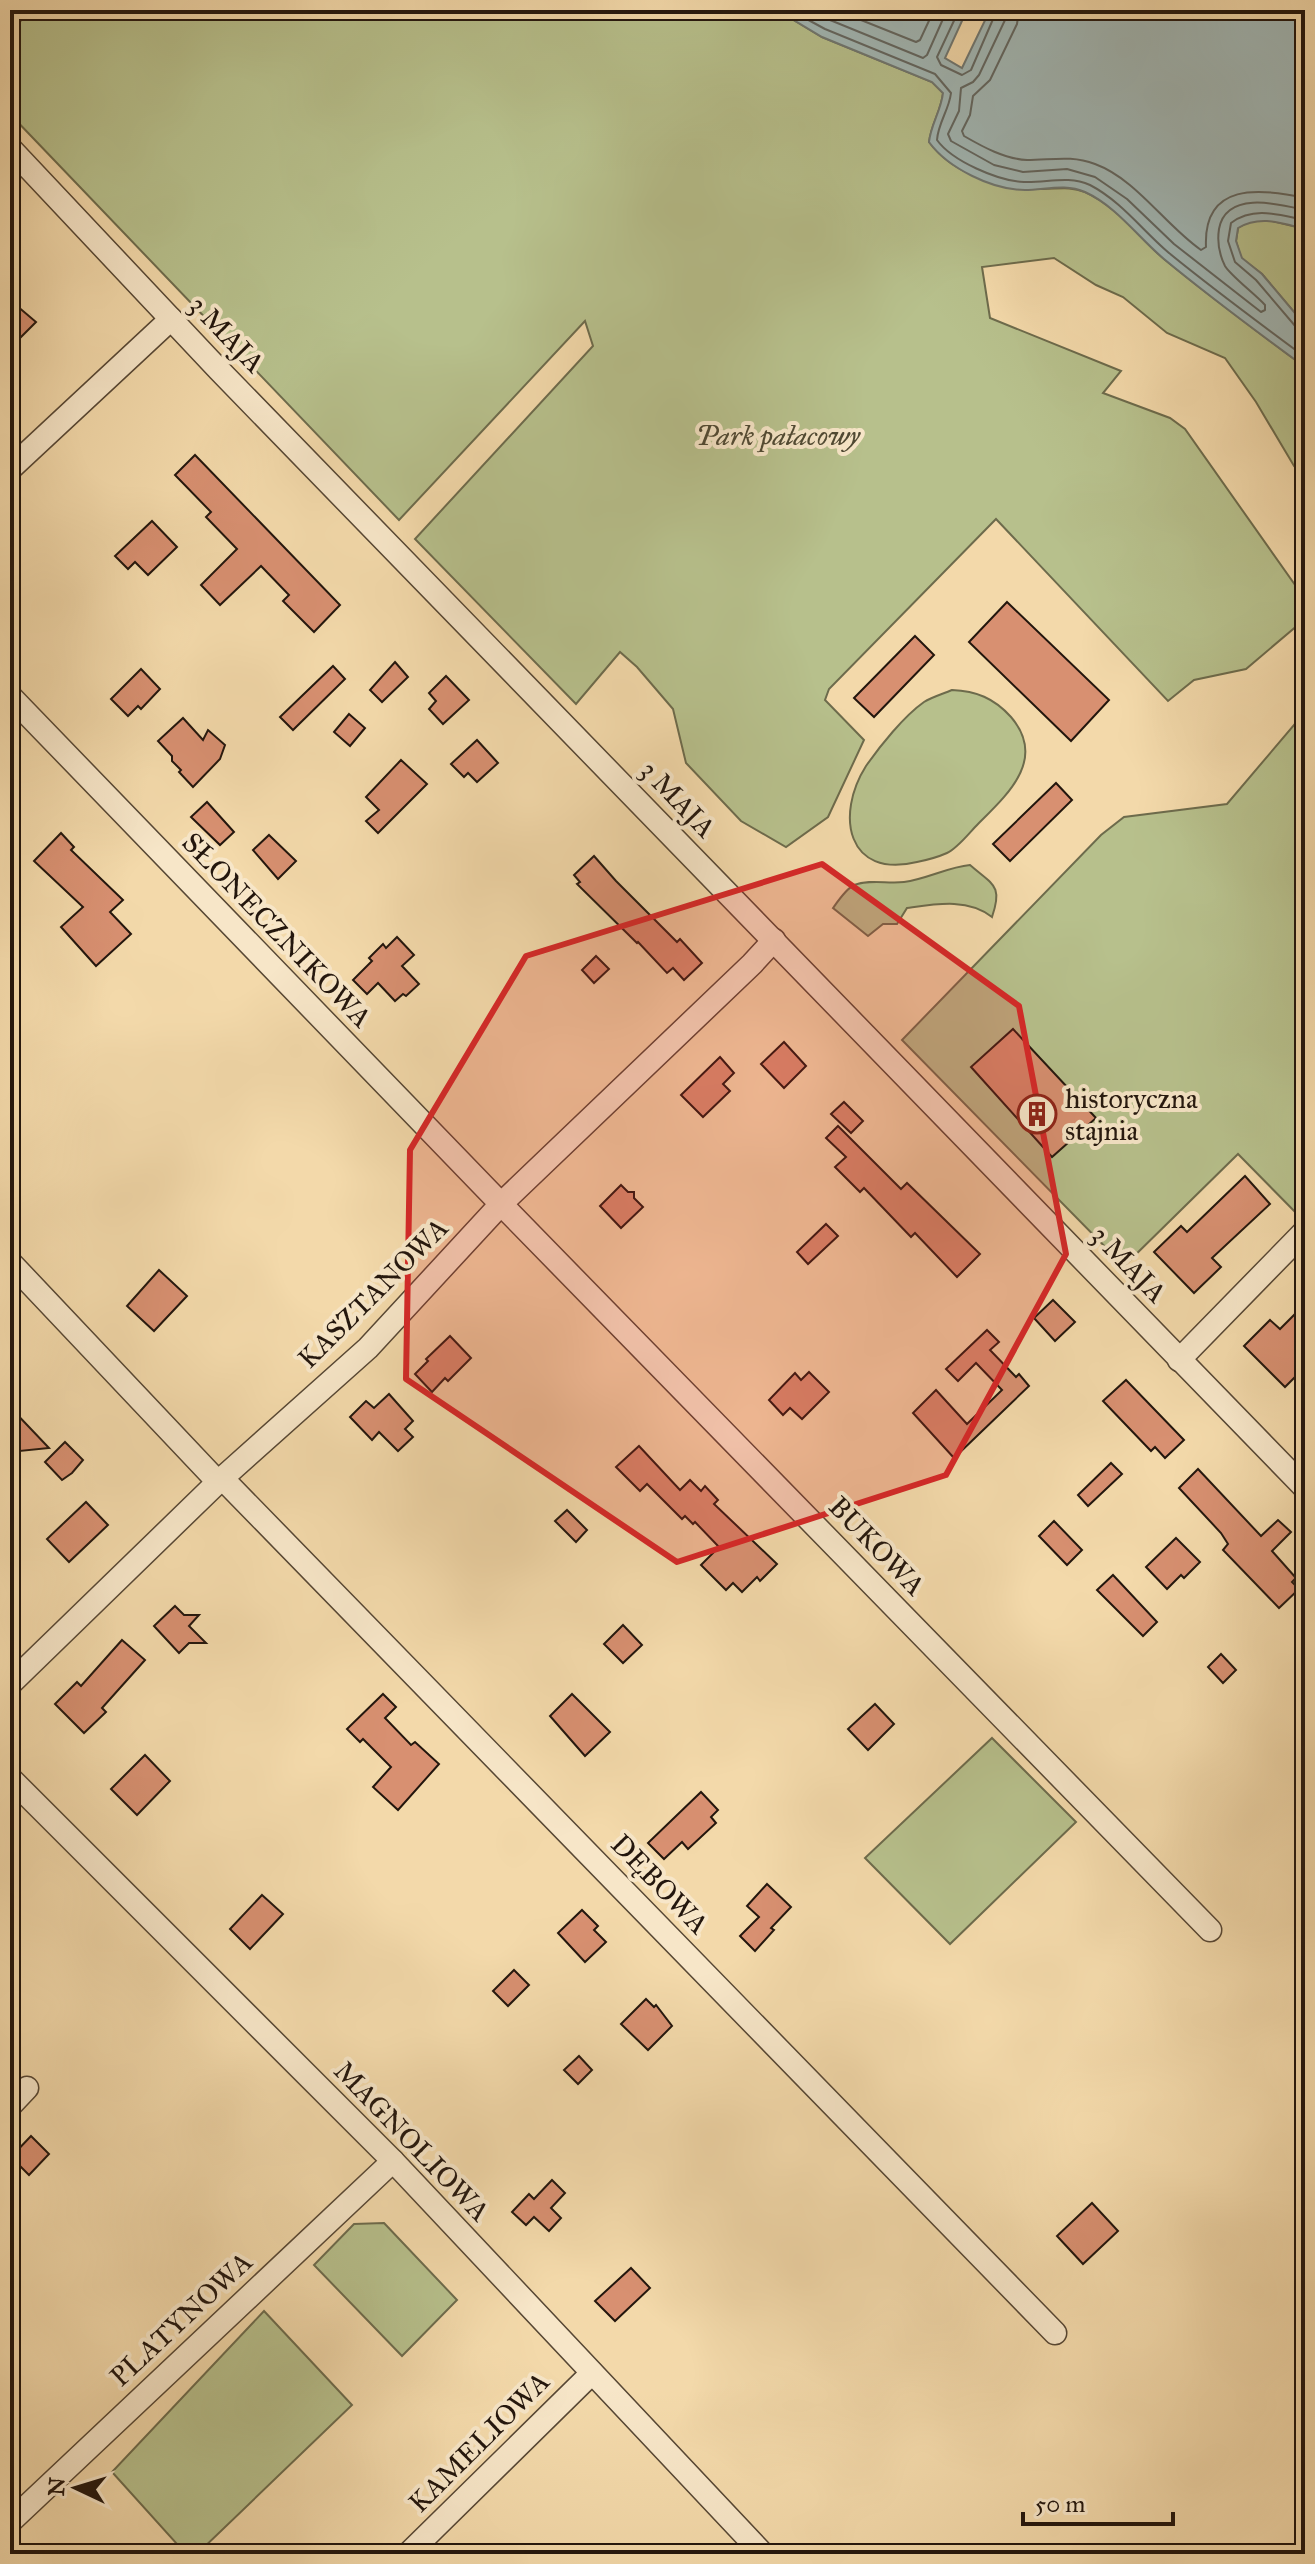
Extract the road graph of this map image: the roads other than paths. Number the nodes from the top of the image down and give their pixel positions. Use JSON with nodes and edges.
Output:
{"nodes":[{"id":1,"x":10,"y":148,"type":"edge"},
{"id":2,"x":171,"y":319,"type":"junction"},
{"id":3,"x":10,"y":469,"type":"edge"},
{"id":4,"x":10,"y":696,"type":"edge"},
{"id":5,"x":774,"y":940,"type":"junction"},
{"id":6,"x":501,"y":1204,"type":"junction"},
{"id":7,"x":1305,"y":1231,"type":"edge"},
{"id":8,"x":10,"y":1262,"type":"edge"},
{"id":9,"x":1179,"y":1360,"type":"junction"},
{"id":10,"x":220,"y":1480,"type":"junction"},
{"id":11,"x":1305,"y":1488,"type":"edge"},
{"id":12,"x":10,"y":1684,"type":"edge"},
{"id":13,"x":10,"y":1778,"type":"edge"},
{"id":14,"x":1210,"y":1930,"type":"dead end"},
{"id":15,"x":27,"y":2088,"type":"dead end"},
{"id":16,"x":10,"y":2106,"type":"edge"},
{"id":17,"x":393,"y":2161,"type":"junction"},
{"id":18,"x":1055,"y":2333,"type":"dead end"},
{"id":19,"x":592,"y":2373,"type":"junction"},
{"id":20,"x":10,"y":2522,"type":"edge"},
{"id":21,"x":408,"y":2554,"type":"edge"},
{"id":22,"x":763,"y":2554,"type":"edge"}],
"edges":[{"from":1,"to":2,"type":"street","name":"3 MAJA"},
{"from":2,"to":3,"type":"street"},
{"from":2,"to":5,"type":"street","name":"3 MAJA"},
{"from":4,"to":6,"type":"street","name":"SŁONECZNIKOWA"},
{"from":5,"to":6,"type":"street","name":"KASZTANOWA"},
{"from":5,"to":9,"type":"street","name":"3 MAJA"},
{"from":6,"to":10,"type":"street","name":"KASZTANOWA"},
{"from":6,"to":14,"type":"street","name":"BUKOWA"},
{"from":7,"to":9,"type":"street"},
{"from":8,"to":10,"type":"street","name":"DĘBOWA"},
{"from":9,"to":11,"type":"street","name":"3 MAJA"},
{"from":10,"to":12,"type":"street","name":"KASZTANOWA"},
{"from":10,"to":18,"type":"street","name":"DĘBOWA"},
{"from":13,"to":17,"type":"street","name":"MAGNOLIOWA"},
{"from":15,"to":16,"type":"street"},
{"from":17,"to":19,"type":"street","name":"MAGNOLIOWA"},
{"from":17,"to":20,"type":"street","name":"PLATYNOWA"},
{"from":19,"to":21,"type":"street","name":"KAMELIOWA"},
{"from":19,"to":22,"type":"street","name":"MAGNOLIOWA"}]}
